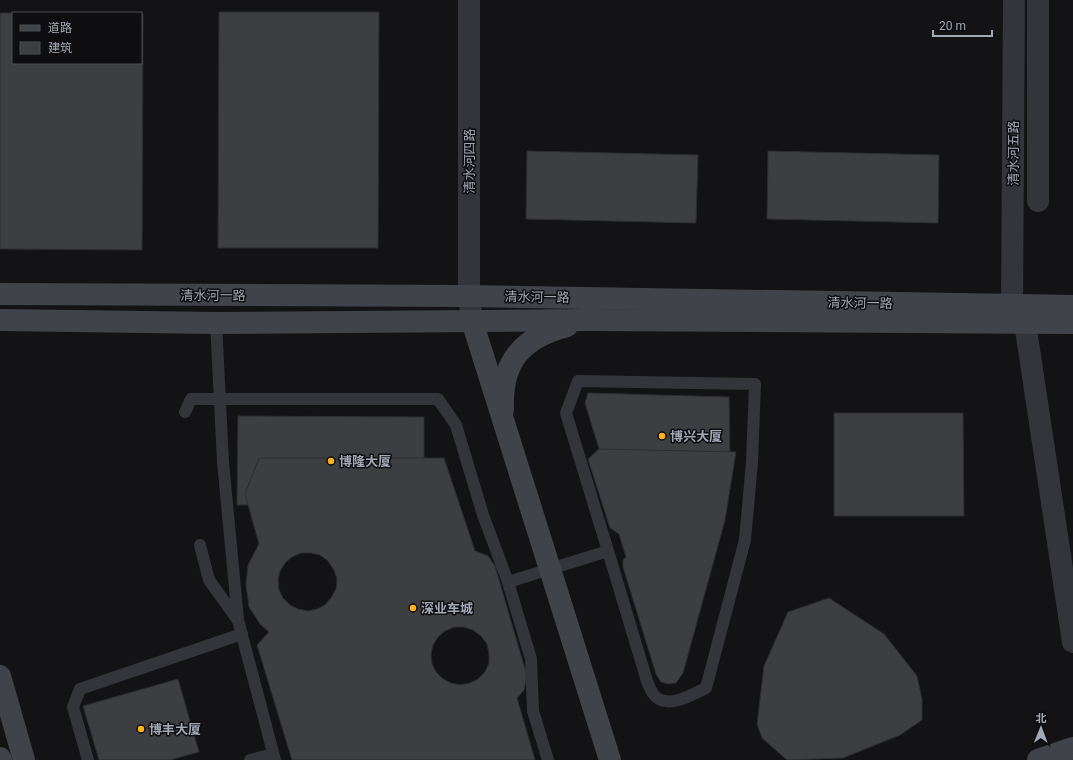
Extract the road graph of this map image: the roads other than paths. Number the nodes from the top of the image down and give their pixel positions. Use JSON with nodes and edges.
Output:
{"nodes":[{"id":1,"x":469,"y":0,"type":"edge"},
{"id":2,"x":1014,"y":0,"type":"edge"},
{"id":3,"x":1038,"y":0,"type":"edge"},
{"id":4,"x":1038,"y":201,"type":"dead end"},
{"id":5,"x":0,"y":294,"type":"edge"},
{"id":6,"x":469,"y":296,"type":"junction"},
{"id":7,"x":1012,"y":305,"type":"junction"},
{"id":8,"x":1073,"y":306,"type":"edge"},
{"id":9,"x":0,"y":320,"type":"edge"},
{"id":10,"x":588,"y":320,"type":"junction"},
{"id":11,"x":472,"y":321,"type":"junction"},
{"id":12,"x":216,"y":323,"type":"junction"},
{"id":13,"x":1025,"y":323,"type":"junction"},
{"id":14,"x":1073,"y":323,"type":"edge"},
{"id":15,"x":219,"y":398,"type":"junction"},
{"id":16,"x":185,"y":412,"type":"dead end"},
{"id":17,"x":504,"y":423,"type":"junction"},
{"id":18,"x":200,"y":545,"type":"dead end"},
{"id":19,"x":608,"y":551,"type":"junction"},
{"id":20,"x":550,"y":568,"type":"junction"},
{"id":21,"x":508,"y":582,"type":"junction"},
{"id":22,"x":238,"y":620,"type":"junction"},
{"id":23,"x":242,"y":634,"type":"junction"},
{"id":24,"x":1073,"y":642,"type":"edge"},
{"id":25,"x":0,"y":676,"type":"edge"},
{"id":26,"x":1073,"y":748,"type":"edge"},
{"id":27,"x":274,"y":757,"type":"edge"},
{"id":28,"x":1073,"y":758,"type":"edge"},
{"id":29,"x":24,"y":760,"type":"edge"},
{"id":30,"x":88,"y":760,"type":"edge"},
{"id":31,"x":250,"y":760,"type":"edge"},
{"id":32,"x":548,"y":760,"type":"edge"},
{"id":33,"x":610,"y":760,"type":"edge"},
{"id":34,"x":1038,"y":760,"type":"edge"},
{"id":35,"x":1069,"y":760,"type":"edge"}],
"edges":[{"from":1,"to":6,"type":"street","name":"清水河四路"},
{"from":2,"to":7,"type":"street","name":"清水河五路"},
{"from":3,"to":4,"type":"street"},
{"from":5,"to":6,"type":"street","name":"清水河一路"},
{"from":6,"to":7,"type":"street","name":"清水河一路"},
{"from":6,"to":11,"type":"street","name":"清水河四路"},
{"from":7,"to":8,"type":"street","name":"清水河一路"},
{"from":7,"to":13,"type":"street"},
{"from":9,"to":12,"type":"street","name":"清水河一路"},
{"from":10,"to":11,"type":"street","name":"清水河一路"},
{"from":10,"to":13,"type":"street","name":"清水河一路"},
{"from":10,"to":17,"type":"street"},
{"from":11,"to":12,"type":"street","name":"清水河一路"},
{"from":11,"to":17,"type":"street"},
{"from":12,"to":15,"type":"lane"},
{"from":13,"to":14,"type":"street","name":"清水河一路"},
{"from":13,"to":24,"type":"street"},
{"from":15,"to":16,"type":"lane"},
{"from":15,"to":21,"type":"lane"},
{"from":15,"to":22,"type":"lane"},
{"from":17,"to":20,"type":"street"},
{"from":18,"to":22,"type":"lane"},
{"from":19,"to":19,"type":"lane"},
{"from":19,"to":20,"type":"lane"},
{"from":20,"to":21,"type":"lane"},
{"from":20,"to":33,"type":"street"},
{"from":21,"to":32,"type":"lane"},
{"from":22,"to":23,"type":"lane"},
{"from":23,"to":27,"type":"lane"},
{"from":23,"to":30,"type":"lane"},
{"from":25,"to":29,"type":"street"},
{"from":26,"to":34,"type":"street"},
{"from":27,"to":31,"type":"lane"},
{"from":28,"to":35,"type":"street"}]}
